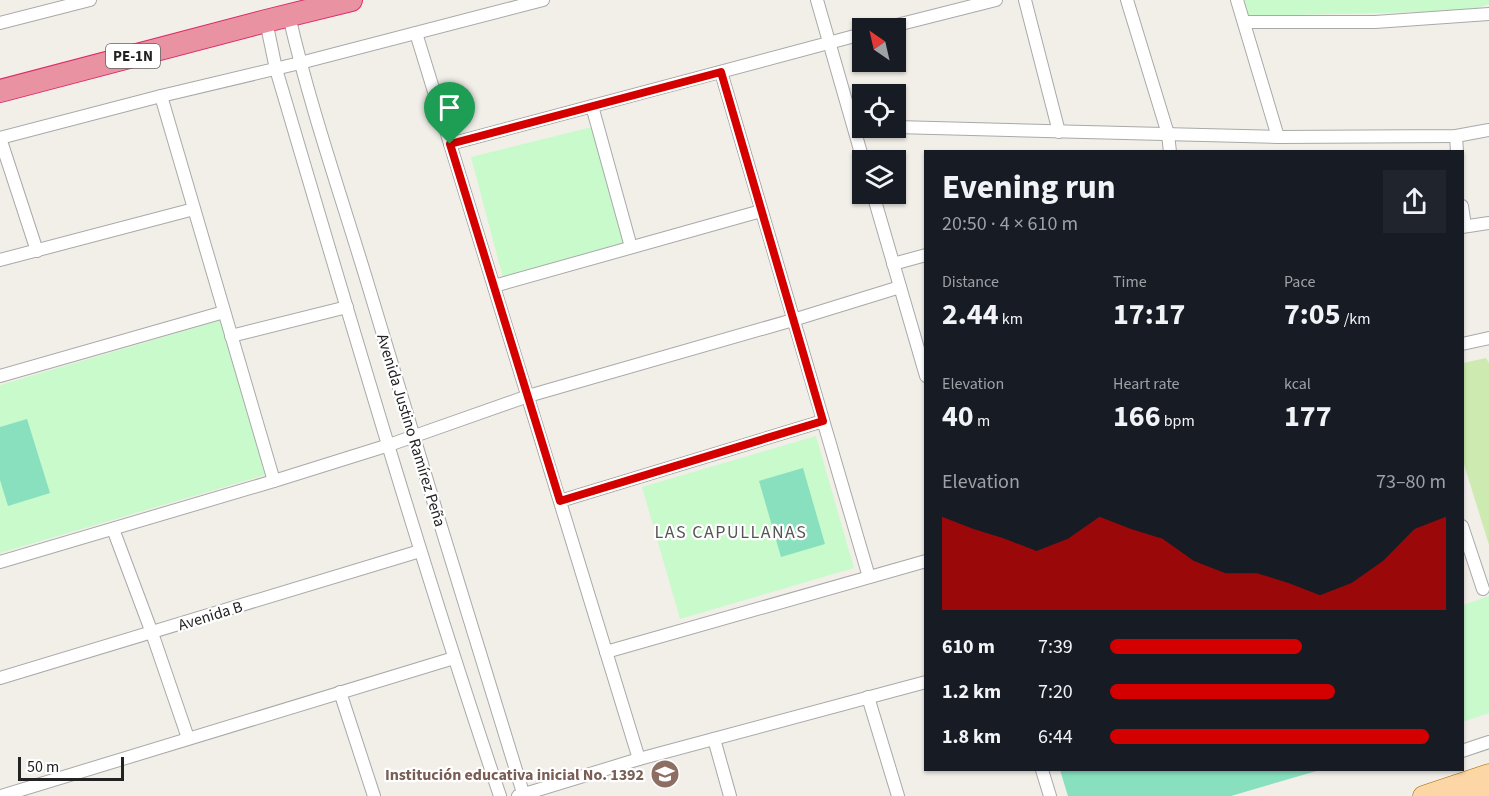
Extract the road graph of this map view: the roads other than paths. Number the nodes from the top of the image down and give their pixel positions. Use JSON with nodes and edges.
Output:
{"nodes":[{"id":1,"x":90,"y":0,"type":"edge"},
{"id":2,"x":351,"y":0,"type":"edge"},
{"id":3,"x":543,"y":0,"type":"edge"},
{"id":4,"x":817,"y":0,"type":"edge"},
{"id":5,"x":996,"y":0,"type":"edge"},
{"id":6,"x":1025,"y":0,"type":"edge"},
{"id":7,"x":1127,"y":0,"type":"edge"},
{"id":8,"x":1237,"y":0,"type":"edge"},
{"id":9,"x":1489,"y":14,"type":"edge"},
{"id":10,"x":289,"y":16,"type":"junction"},
{"id":11,"x":266,"y":21,"type":"junction"},
{"id":12,"x":1244,"y":22,"type":"junction"},
{"id":13,"x":0,"y":23,"type":"edge"},
{"id":14,"x":906,"y":23,"type":"edge"},
{"id":15,"x":416,"y":33,"type":"junction"},
{"id":16,"x":852,"y":37,"type":"edge"},
{"id":17,"x":830,"y":43,"type":"junction"},
{"id":18,"x":300,"y":63,"type":"junction"},
{"id":19,"x":276,"y":69,"type":"junction"},
{"id":20,"x":721,"y":72,"type":"junction"},
{"id":21,"x":0,"y":91,"type":"edge"},
{"id":22,"x":160,"y":96,"type":"junction"},
{"id":23,"x":592,"y":106,"type":"junction"},
{"id":24,"x":852,"y":108,"type":"edge"},
{"id":25,"x":906,"y":127,"type":"edge"},
{"id":26,"x":1489,"y":130,"type":"edge"},
{"id":27,"x":1059,"y":132,"type":"junction"},
{"id":28,"x":1168,"y":134,"type":"junction"},
{"id":29,"x":1456,"y":136,"type":"junction"},
{"id":30,"x":1278,"y":137,"type":"junction"},
{"id":31,"x":0,"y":138,"type":"edge"},
{"id":32,"x":450,"y":144,"type":"junction"},
{"id":33,"x":1170,"y":150,"type":"edge"},
{"id":34,"x":1457,"y":150,"type":"edge"},
{"id":35,"x":876,"y":204,"type":"edge"},
{"id":36,"x":194,"y":209,"type":"junction"},
{"id":37,"x":761,"y":211,"type":"junction"},
{"id":38,"x":1489,"y":223,"type":"edge"},
{"id":39,"x":1464,"y":226,"type":"edge"},
{"id":40,"x":631,"y":247,"type":"junction"},
{"id":41,"x":37,"y":251,"type":"junction"},
{"id":42,"x":924,"y":256,"type":"edge"},
{"id":43,"x":0,"y":260,"type":"edge"},
{"id":44,"x":893,"y":264,"type":"junction"},
{"id":45,"x":494,"y":286,"type":"junction"},
{"id":46,"x":900,"y":287,"type":"junction"},
{"id":47,"x":346,"y":307,"type":"junction"},
{"id":48,"x":225,"y":312,"type":"junction"},
{"id":49,"x":794,"y":320,"type":"junction"},
{"id":50,"x":231,"y":336,"type":"junction"},
{"id":51,"x":1489,"y":338,"type":"edge"},
{"id":52,"x":1464,"y":344,"type":"edge"},
{"id":53,"x":924,"y":367,"type":"edge"},
{"id":54,"x":0,"y":376,"type":"edge"},
{"id":55,"x":528,"y":396,"type":"junction"},
{"id":56,"x":823,"y":421,"type":"junction"},
{"id":57,"x":413,"y":437,"type":"junction"},
{"id":58,"x":389,"y":445,"type":"junction"},
{"id":59,"x":274,"y":481,"type":"junction"},
{"id":60,"x":560,"y":501,"type":"junction"},
{"id":61,"x":113,"y":529,"type":"junction"},
{"id":62,"x":1464,"y":532,"type":"edge"},
{"id":63,"x":420,"y":551,"type":"junction"},
{"id":64,"x":0,"y":562,"type":"edge"},
{"id":65,"x":924,"y":562,"type":"edge"},
{"id":66,"x":869,"y":577,"type":"junction"},
{"id":67,"x":1483,"y":589,"type":"dead end"},
{"id":68,"x":152,"y":633,"type":"junction"},
{"id":69,"x":606,"y":652,"type":"junction"},
{"id":70,"x":454,"y":658,"type":"junction"},
{"id":71,"x":0,"y":678,"type":"edge"},
{"id":72,"x":924,"y":683,"type":"edge"},
{"id":73,"x":339,"y":692,"type":"junction"},
{"id":74,"x":868,"y":697,"type":"junction"},
{"id":75,"x":188,"y":738,"type":"junction"},
{"id":76,"x":714,"y":739,"type":"junction"},
{"id":77,"x":1489,"y":742,"type":"edge"},
{"id":78,"x":1464,"y":750,"type":"edge"},
{"id":79,"x":639,"y":759,"type":"junction"},
{"id":80,"x":1042,"y":771,"type":"edge"},
{"id":81,"x":1489,"y":774,"type":"edge"},
{"id":82,"x":1489,"y":792,"type":"edge"},
{"id":83,"x":522,"y":795,"type":"edge"},
{"id":84,"x":1432,"y":795,"type":"edge"},
{"id":85,"x":1,"y":796,"type":"edge"},
{"id":86,"x":374,"y":796,"type":"edge"},
{"id":87,"x":500,"y":796,"type":"edge"},
{"id":88,"x":730,"y":796,"type":"edge"},
{"id":89,"x":898,"y":796,"type":"edge"},
{"id":90,"x":1050,"y":796,"type":"edge"}],
"edges":[{"from":1,"to":13,"type":"street"},
{"from":2,"to":10,"type":"highway","number":"PE-1N"},
{"from":3,"to":15,"type":"street"},
{"from":4,"to":17,"type":"street"},
{"from":5,"to":14,"type":"street"},
{"from":6,"to":27,"type":"street"},
{"from":7,"to":28,"type":"street"},
{"from":8,"to":12,"type":"street"},
{"from":9,"to":12,"type":"street"},
{"from":10,"to":11,"type":"highway","number":"PE-1N"},
{"from":10,"to":18,"type":"street","name":"Avenida Justino Ramírez Peña"},
{"from":11,"to":19,"type":"street","name":"Avenida Justino Ramírez Peña"},
{"from":11,"to":21,"type":"highway","number":"PE-1N"},
{"from":12,"to":30,"type":"street"},
{"from":15,"to":18,"type":"street"},
{"from":15,"to":32,"type":"street"},
{"from":16,"to":17,"type":"street"},
{"from":17,"to":20,"type":"street"},
{"from":17,"to":24,"type":"street"},
{"from":18,"to":19,"type":"street"},
{"from":18,"to":57,"type":"street","name":"Avenida Justino Ramírez Peña"},
{"from":19,"to":22,"type":"street"},
{"from":19,"to":47,"type":"street","name":"Avenida Justino Ramírez Peña"},
{"from":20,"to":23,"type":"street"},
{"from":20,"to":37,"type":"street"},
{"from":22,"to":31,"type":"street"},
{"from":22,"to":36,"type":"street"},
{"from":23,"to":32,"type":"street"},
{"from":23,"to":40,"type":"street"},
{"from":25,"to":27,"type":"street"},
{"from":26,"to":29,"type":"street"},
{"from":27,"to":28,"type":"street"},
{"from":28,"to":30,"type":"street"},
{"from":28,"to":33,"type":"street"},
{"from":29,"to":30,"type":"street"},
{"from":29,"to":34,"type":"street"},
{"from":31,"to":41,"type":"street"},
{"from":32,"to":45,"type":"street"},
{"from":35,"to":44,"type":"street"},
{"from":36,"to":41,"type":"street"},
{"from":36,"to":48,"type":"street"},
{"from":37,"to":40,"type":"street"},
{"from":37,"to":49,"type":"street"},
{"from":38,"to":39,"type":"street"},
{"from":40,"to":45,"type":"street"},
{"from":41,"to":43,"type":"street"},
{"from":42,"to":44,"type":"street"},
{"from":44,"to":46,"type":"street"},
{"from":45,"to":55,"type":"street"},
{"from":46,"to":49,"type":"street"},
{"from":46,"to":53,"type":"street"},
{"from":47,"to":50,"type":"street"},
{"from":47,"to":58,"type":"street","name":"Avenida Justino Ramírez Peña"},
{"from":48,"to":50,"type":"street"},
{"from":48,"to":54,"type":"street"},
{"from":49,"to":55,"type":"street"},
{"from":49,"to":56,"type":"street"},
{"from":50,"to":59,"type":"street"},
{"from":51,"to":52,"type":"street"},
{"from":55,"to":57,"type":"street"},
{"from":55,"to":60,"type":"street"},
{"from":56,"to":60,"type":"street"},
{"from":56,"to":66,"type":"street"},
{"from":57,"to":58,"type":"street"},
{"from":57,"to":83,"type":"street","name":"Avenida Justino Ramírez Peña"},
{"from":58,"to":59,"type":"street"},
{"from":58,"to":63,"type":"street","name":"Avenida Justino Ramírez Peña"},
{"from":59,"to":61,"type":"street"},
{"from":60,"to":69,"type":"street"},
{"from":61,"to":64,"type":"street"},
{"from":61,"to":68,"type":"street"},
{"from":62,"to":67,"type":"street"},
{"from":63,"to":68,"type":"street","name":"Avenida B"},
{"from":63,"to":70,"type":"street","name":"Avenida Justino Ramírez Peña"},
{"from":65,"to":66,"type":"street"},
{"from":66,"to":69,"type":"street"},
{"from":68,"to":71,"type":"street","name":"Avenida B"},
{"from":68,"to":75,"type":"street"},
{"from":69,"to":79,"type":"street"},
{"from":70,"to":73,"type":"street"},
{"from":70,"to":87,"type":"street","name":"Avenida Justino Ramírez Peña"},
{"from":72,"to":74,"type":"street"},
{"from":73,"to":75,"type":"street"},
{"from":73,"to":86,"type":"street"},
{"from":74,"to":76,"type":"street"},
{"from":74,"to":89,"type":"street"},
{"from":75,"to":85,"type":"street"},
{"from":76,"to":79,"type":"street"},
{"from":76,"to":88,"type":"street"},
{"from":77,"to":78,"type":"street"},
{"from":79,"to":83,"type":"street"},
{"from":80,"to":90,"type":"street"},
{"from":81,"to":84,"type":"main road"},
{"from":82,"to":84,"type":"main road"}]}
